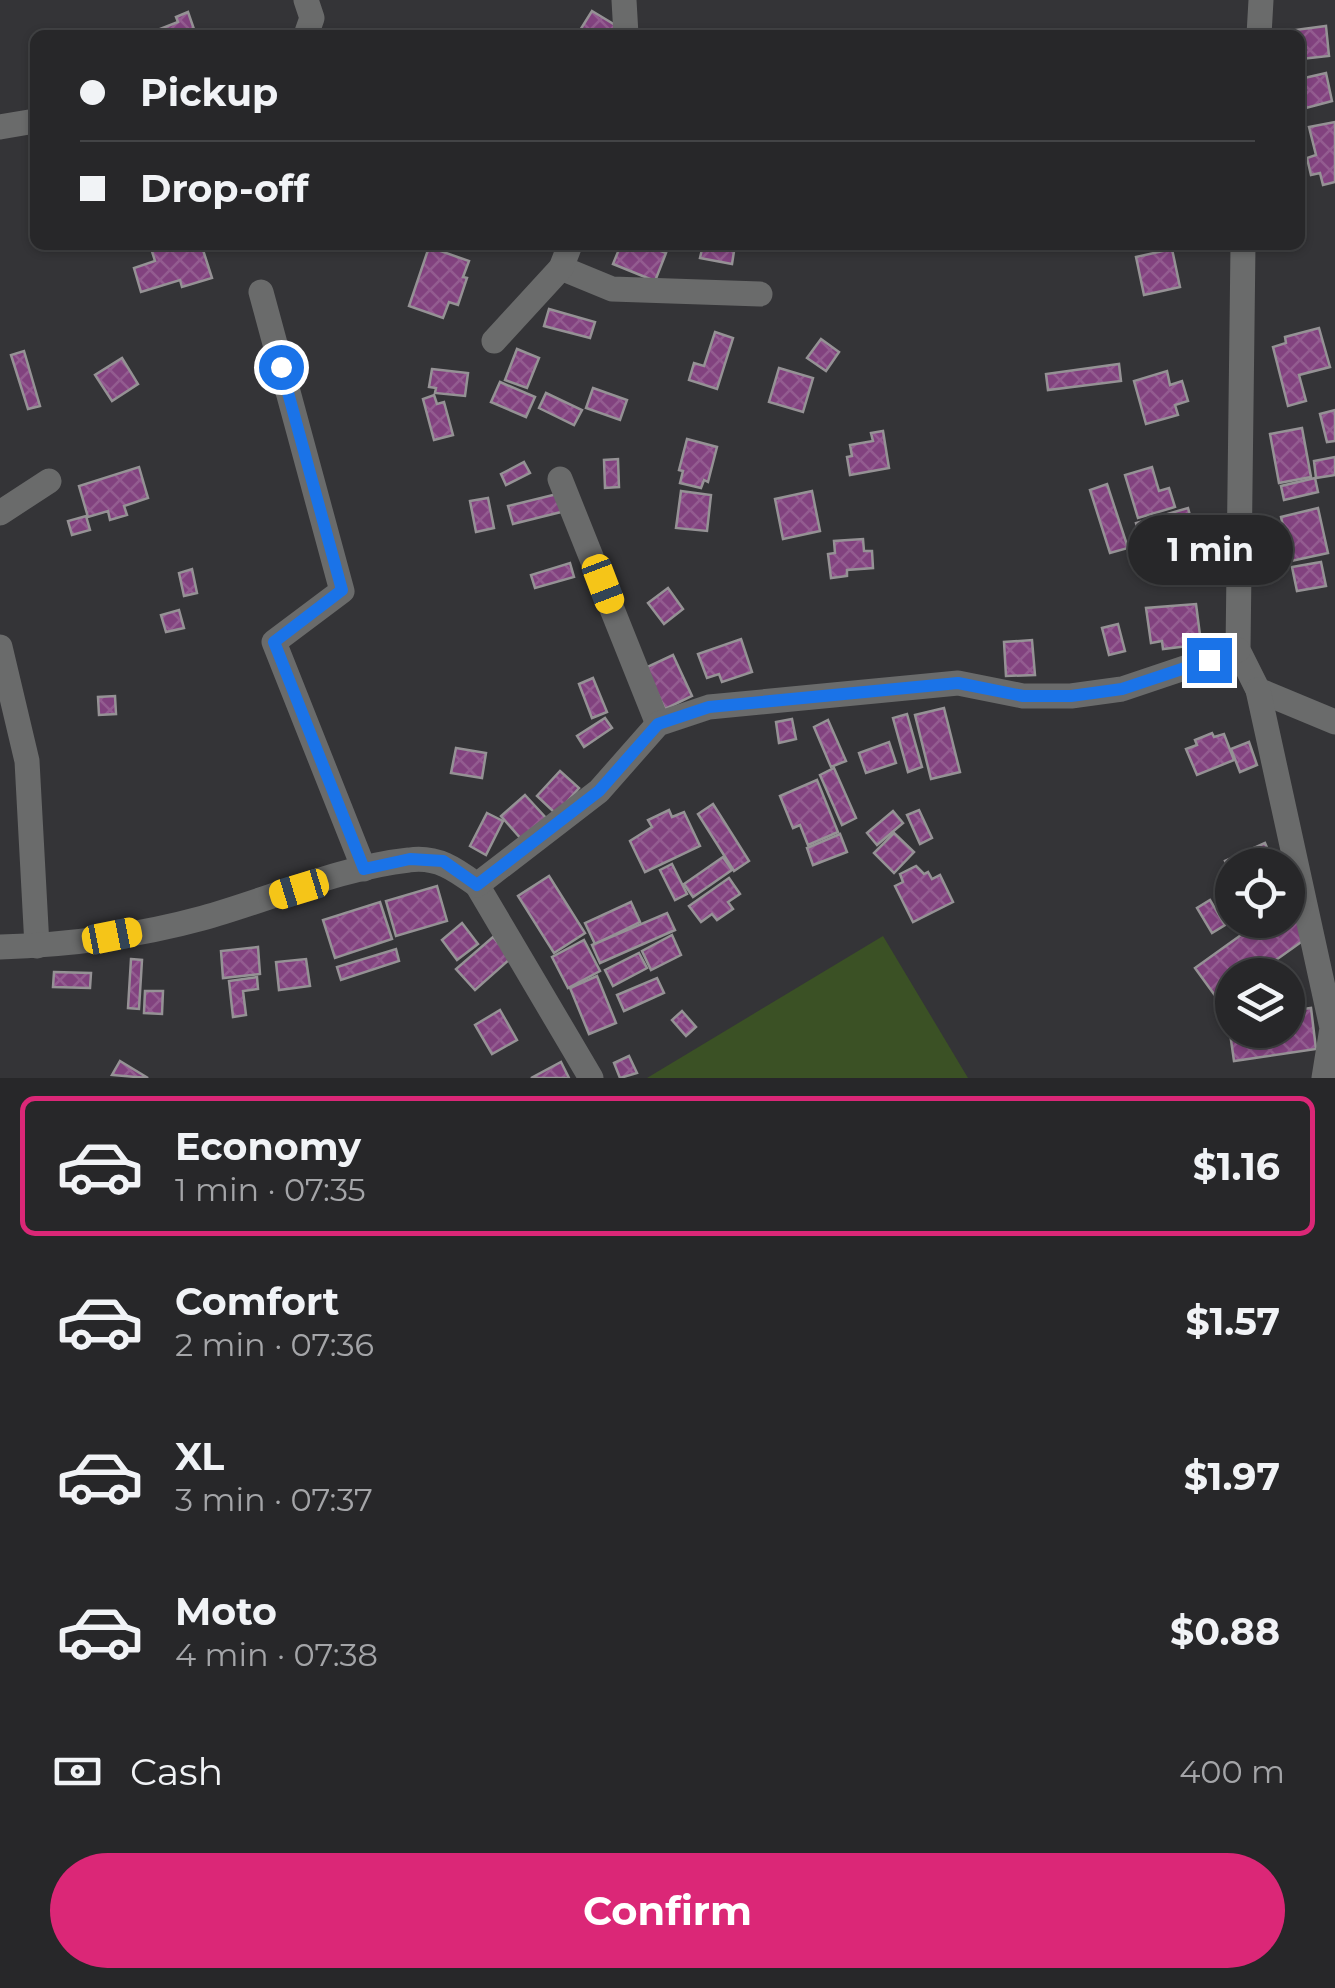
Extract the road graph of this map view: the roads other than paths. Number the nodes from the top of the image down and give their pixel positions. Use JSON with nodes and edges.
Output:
{"nodes":[{"id":1,"x":306,"y":0,"type":"edge"},
{"id":2,"x":624,"y":0,"type":"edge"},
{"id":3,"x":1262,"y":0,"type":"edge"},
{"id":4,"x":308,"y":30,"type":"edge"},
{"id":5,"x":626,"y":30,"type":"edge"},
{"id":6,"x":1259,"y":30,"type":"edge"},
{"id":7,"x":30,"y":122,"type":"edge"},
{"id":8,"x":0,"y":127,"type":"edge"},
{"id":9,"x":1243,"y":250,"type":"edge"},
{"id":10,"x":566,"y":257,"type":"edge"},
{"id":11,"x":261,"y":292,"type":"dead end"},
{"id":12,"x":760,"y":294,"type":"dead end"},
{"id":13,"x":494,"y":341,"type":"dead end"},
{"id":14,"x":560,"y":479,"type":"dead end"},
{"id":15,"x":49,"y":482,"type":"dead end"},
{"id":16,"x":0,"y":514,"type":"edge"},
{"id":17,"x":0,"y":647,"type":"edge"},
{"id":18,"x":1238,"y":650,"type":"junction"},
{"id":19,"x":1258,"y":690,"type":"junction"},
{"id":20,"x":1335,"y":722,"type":"edge"},
{"id":21,"x":658,"y":724,"type":"junction"},
{"id":22,"x":364,"y":869,"type":"junction"},
{"id":23,"x":477,"y":885,"type":"junction"},
{"id":24,"x":37,"y":946,"type":"junction"},
{"id":25,"x":0,"y":947,"type":"edge"},
{"id":26,"x":591,"y":1078,"type":"edge"},
{"id":27,"x":1324,"y":1078,"type":"edge"}],
"edges":[{"from":1,"to":4,"type":"street"},
{"from":2,"to":5,"type":"street"},
{"from":3,"to":6,"type":"street"},
{"from":7,"to":8,"type":"street"},
{"from":9,"to":18,"type":"street"},
{"from":10,"to":12,"type":"street"},
{"from":10,"to":13,"type":"street"},
{"from":11,"to":22,"type":"street"},
{"from":14,"to":21,"type":"street"},
{"from":15,"to":16,"type":"street"},
{"from":17,"to":24,"type":"street"},
{"from":18,"to":19,"type":"street"},
{"from":18,"to":21,"type":"street"},
{"from":19,"to":20,"type":"street"},
{"from":19,"to":27,"type":"street"},
{"from":21,"to":23,"type":"street"},
{"from":22,"to":23,"type":"street"},
{"from":22,"to":24,"type":"street"},
{"from":23,"to":26,"type":"street"},
{"from":24,"to":25,"type":"street"}]}
